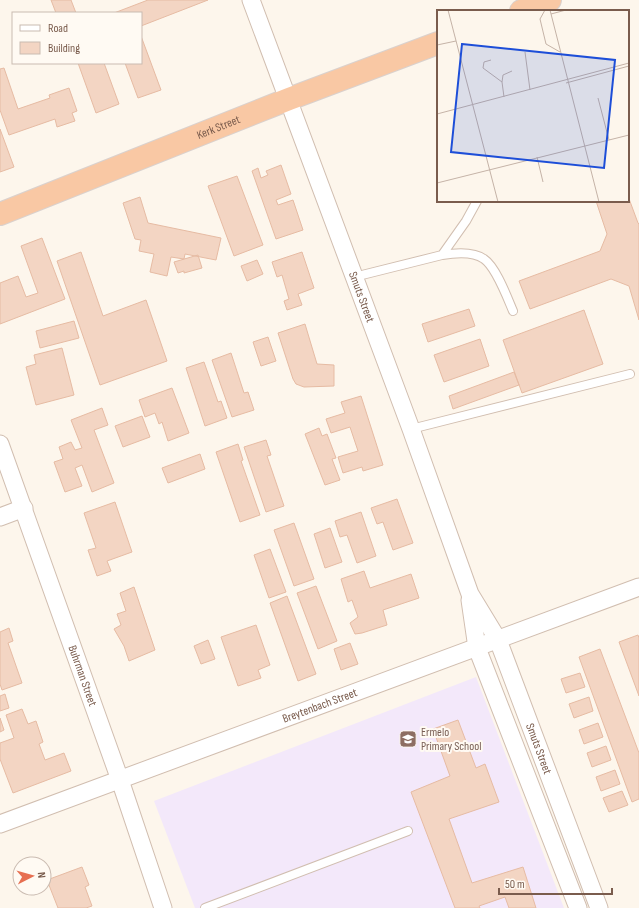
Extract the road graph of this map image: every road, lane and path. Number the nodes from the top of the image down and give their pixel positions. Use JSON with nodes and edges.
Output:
{"nodes":[{"id":1,"x":251,"y":0,"type":"edge"},
{"id":2,"x":550,"y":0,"type":"edge"},
{"id":3,"x":524,"y":10,"type":"edge"},
{"id":4,"x":437,"y":43,"type":"edge"},
{"id":5,"x":289,"y":100,"type":"junction"},
{"id":6,"x":476,"y":202,"type":"edge"},
{"id":7,"x":0,"y":214,"type":"edge"},
{"id":8,"x":442,"y":255,"type":"junction"},
{"id":9,"x":354,"y":277,"type":"junction"},
{"id":10,"x":513,"y":311,"type":"dead end"},
{"id":11,"x":630,"y":374,"type":"dead end"},
{"id":12,"x":411,"y":429,"type":"junction"},
{"id":13,"x":0,"y":444,"type":"edge"},
{"id":14,"x":24,"y":508,"type":"junction"},
{"id":15,"x":0,"y":517,"type":"edge"},
{"id":16,"x":639,"y":587,"type":"edge"},
{"id":17,"x":470,"y":594,"type":"junction"},
{"id":18,"x":498,"y":640,"type":"junction"},
{"id":19,"x":477,"y":648,"type":"junction"},
{"id":20,"x":120,"y":780,"type":"junction"},
{"id":21,"x":0,"y":824,"type":"edge"},
{"id":22,"x":408,"y":832,"type":"dead end"},
{"id":23,"x":163,"y":908,"type":"edge"},
{"id":24,"x":205,"y":908,"type":"edge"},
{"id":25,"x":578,"y":908,"type":"edge"},
{"id":26,"x":599,"y":908,"type":"edge"}],
"edges":[{"from":1,"to":5,"type":"street","name":"Smuts Street"},
{"from":2,"to":3,"type":"highway"},
{"from":4,"to":5,"type":"highway","name":"Kerk Street"},
{"from":5,"to":7,"type":"highway","name":"Kerk Street"},
{"from":5,"to":9,"type":"street","name":"Smuts Street"},
{"from":6,"to":8,"type":"lane"},
{"from":8,"to":9,"type":"lane"},
{"from":8,"to":10,"type":"lane"},
{"from":9,"to":12,"type":"street","name":"Smuts Street"},
{"from":11,"to":12,"type":"lane"},
{"from":12,"to":17,"type":"street","name":"Smuts Street"},
{"from":13,"to":14,"type":"street","name":"Buhrman Street"},
{"from":14,"to":15,"type":"street"},
{"from":14,"to":20,"type":"street","name":"Buhrman Street"},
{"from":16,"to":18,"type":"street","name":"Breytenbach Street"},
{"from":17,"to":18,"type":"street","name":"Smuts Street"},
{"from":17,"to":19,"type":"street","name":"Smuts Street"},
{"from":18,"to":19,"type":"street","name":"Breytenbach Street"},
{"from":18,"to":26,"type":"street","name":"Smuts Street"},
{"from":19,"to":20,"type":"street","name":"Breytenbach Street"},
{"from":19,"to":25,"type":"street","name":"Smuts Street"},
{"from":20,"to":21,"type":"street","name":"Breytenbach Street"},
{"from":20,"to":23,"type":"street","name":"Buhrman Street"},
{"from":22,"to":24,"type":"lane"}]}
